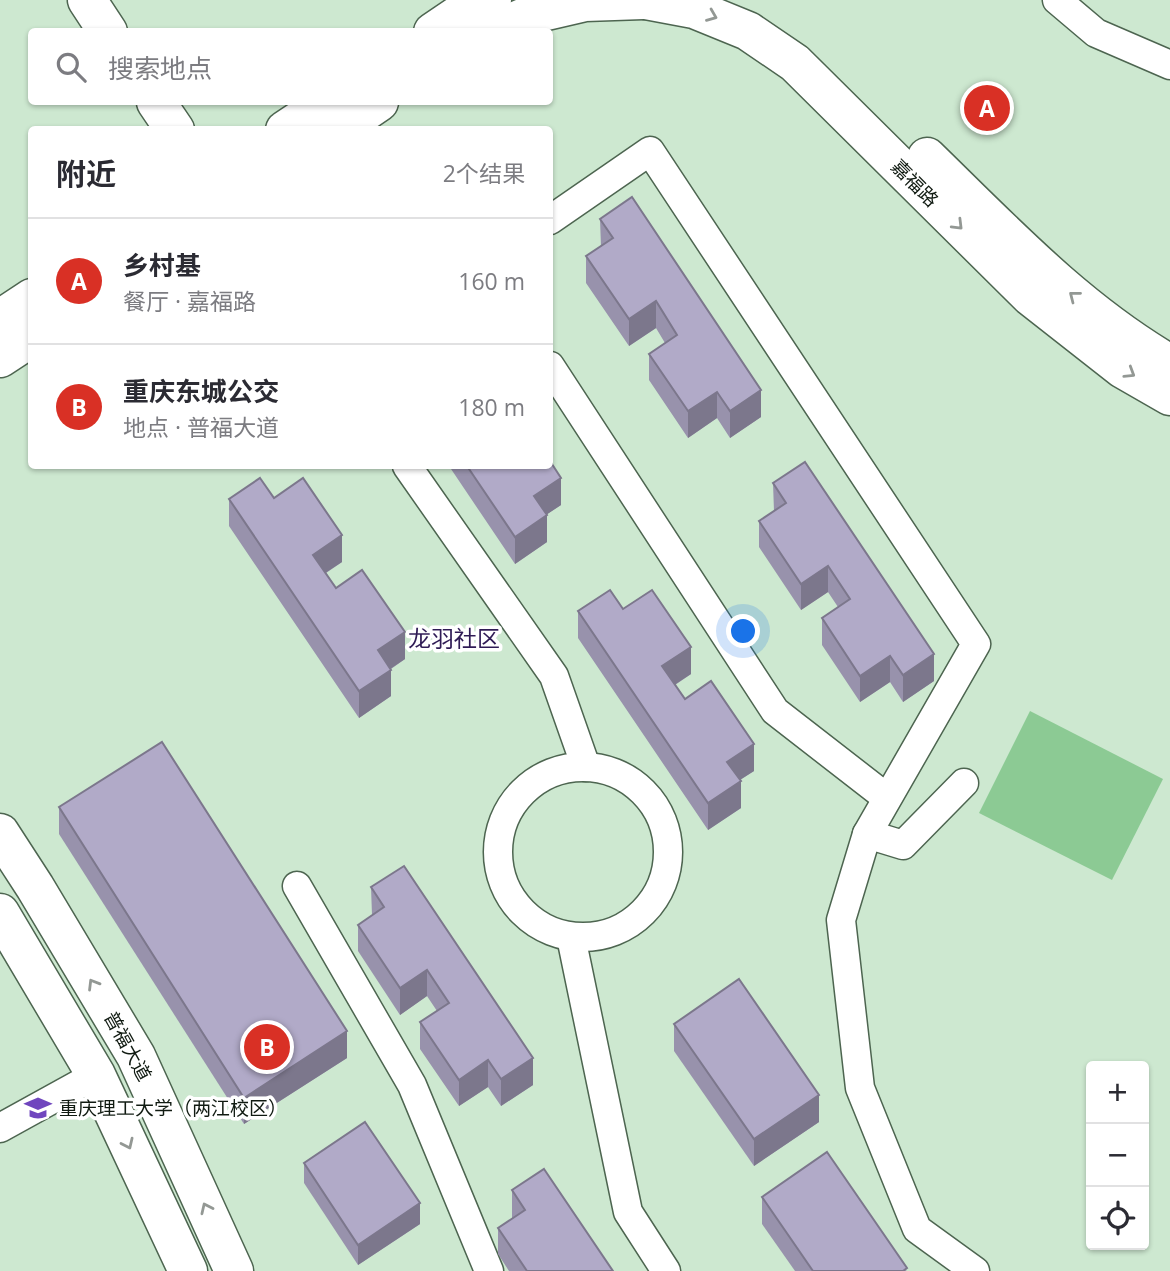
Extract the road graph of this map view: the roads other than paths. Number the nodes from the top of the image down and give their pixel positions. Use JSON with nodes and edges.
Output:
{"nodes":[{"id":1,"x":87,"y":0,"type":"edge"},
{"id":2,"x":492,"y":0,"type":"edge"},
{"id":3,"x":645,"y":0,"type":"edge"},
{"id":4,"x":738,"y":0,"type":"edge"},
{"id":5,"x":1057,"y":0,"type":"edge"},
{"id":6,"x":105,"y":28,"type":"edge"},
{"id":7,"x":439,"y":28,"type":"edge"},
{"id":8,"x":500,"y":28,"type":"edge"},
{"id":9,"x":1170,"y":65,"type":"edge"},
{"id":10,"x":158,"y":105,"type":"edge"},
{"id":11,"x":322,"y":105,"type":"edge"},
{"id":12,"x":375,"y":105,"type":"edge"},
{"id":13,"x":172,"y":126,"type":"edge"},
{"id":14,"x":291,"y":126,"type":"edge"},
{"id":15,"x":344,"y":126,"type":"edge"},
{"id":16,"x":553,"y":218,"type":"edge"},
{"id":17,"x":28,"y":301,"type":"edge"},
{"id":18,"x":0,"y":319,"type":"edge"},
{"id":19,"x":28,"y":340,"type":"edge"},
{"id":20,"x":0,"y":358,"type":"edge"},
{"id":21,"x":1170,"y":364,"type":"edge"},
{"id":22,"x":553,"y":371,"type":"edge"},
{"id":23,"x":1170,"y":397,"type":"edge"},
{"id":24,"x":409,"y":469,"type":"edge"},
{"id":25,"x":586,"y":767,"type":"junction"},
{"id":26,"x":964,"y":783,"type":"dead end"},
{"id":27,"x":887,"y":798,"type":"junction"},
{"id":28,"x":0,"y":833,"type":"edge"},
{"id":29,"x":866,"y":834,"type":"junction"},
{"id":30,"x":297,"y":886,"type":"dead end"},
{"id":31,"x":0,"y":913,"type":"edge"},
{"id":32,"x":571,"y":937,"type":"junction"},
{"id":33,"x":96,"y":1075,"type":"junction"},
{"id":34,"x":0,"y":1128,"type":"edge"},
{"id":35,"x":188,"y":1271,"type":"edge"},
{"id":36,"x":234,"y":1271,"type":"edge"},
{"id":37,"x":489,"y":1271,"type":"edge"},
{"id":38,"x":666,"y":1271,"type":"edge"},
{"id":39,"x":975,"y":1271,"type":"edge"}],
"edges":[{"from":1,"to":6,"type":"main road"},
{"from":2,"to":7,"type":"main road"},
{"from":3,"to":8,"type":"main road","name":"嘉福路"},
{"from":3,"to":23,"type":"main road","name":"嘉福路","one_way":true},
{"from":21,"to":4,"type":"main road","name":"嘉福路","one_way":true},
{"from":5,"to":9,"type":"street"},
{"from":10,"to":13,"type":"main road"},
{"from":11,"to":14,"type":"main road"},
{"from":12,"to":15,"type":"main road"},
{"from":16,"to":27,"type":"street"},
{"from":17,"to":18,"type":"main road"},
{"from":19,"to":20,"type":"main road"},
{"from":22,"to":27,"type":"street"},
{"from":24,"to":25,"type":"street"},
{"from":25,"to":32,"type":"street"},
{"from":25,"to":32,"type":"street"},
{"from":26,"to":29,"type":"street"},
{"from":27,"to":29,"type":"street"},
{"from":36,"to":28,"type":"main road","name":"普福大道","one_way":true},
{"from":29,"to":39,"type":"street"},
{"from":30,"to":37,"type":"street"},
{"from":31,"to":33,"type":"main road"},
{"from":32,"to":38,"type":"street"},
{"from":33,"to":34,"type":"street"},
{"from":33,"to":35,"type":"main road","one_way":true}]}
